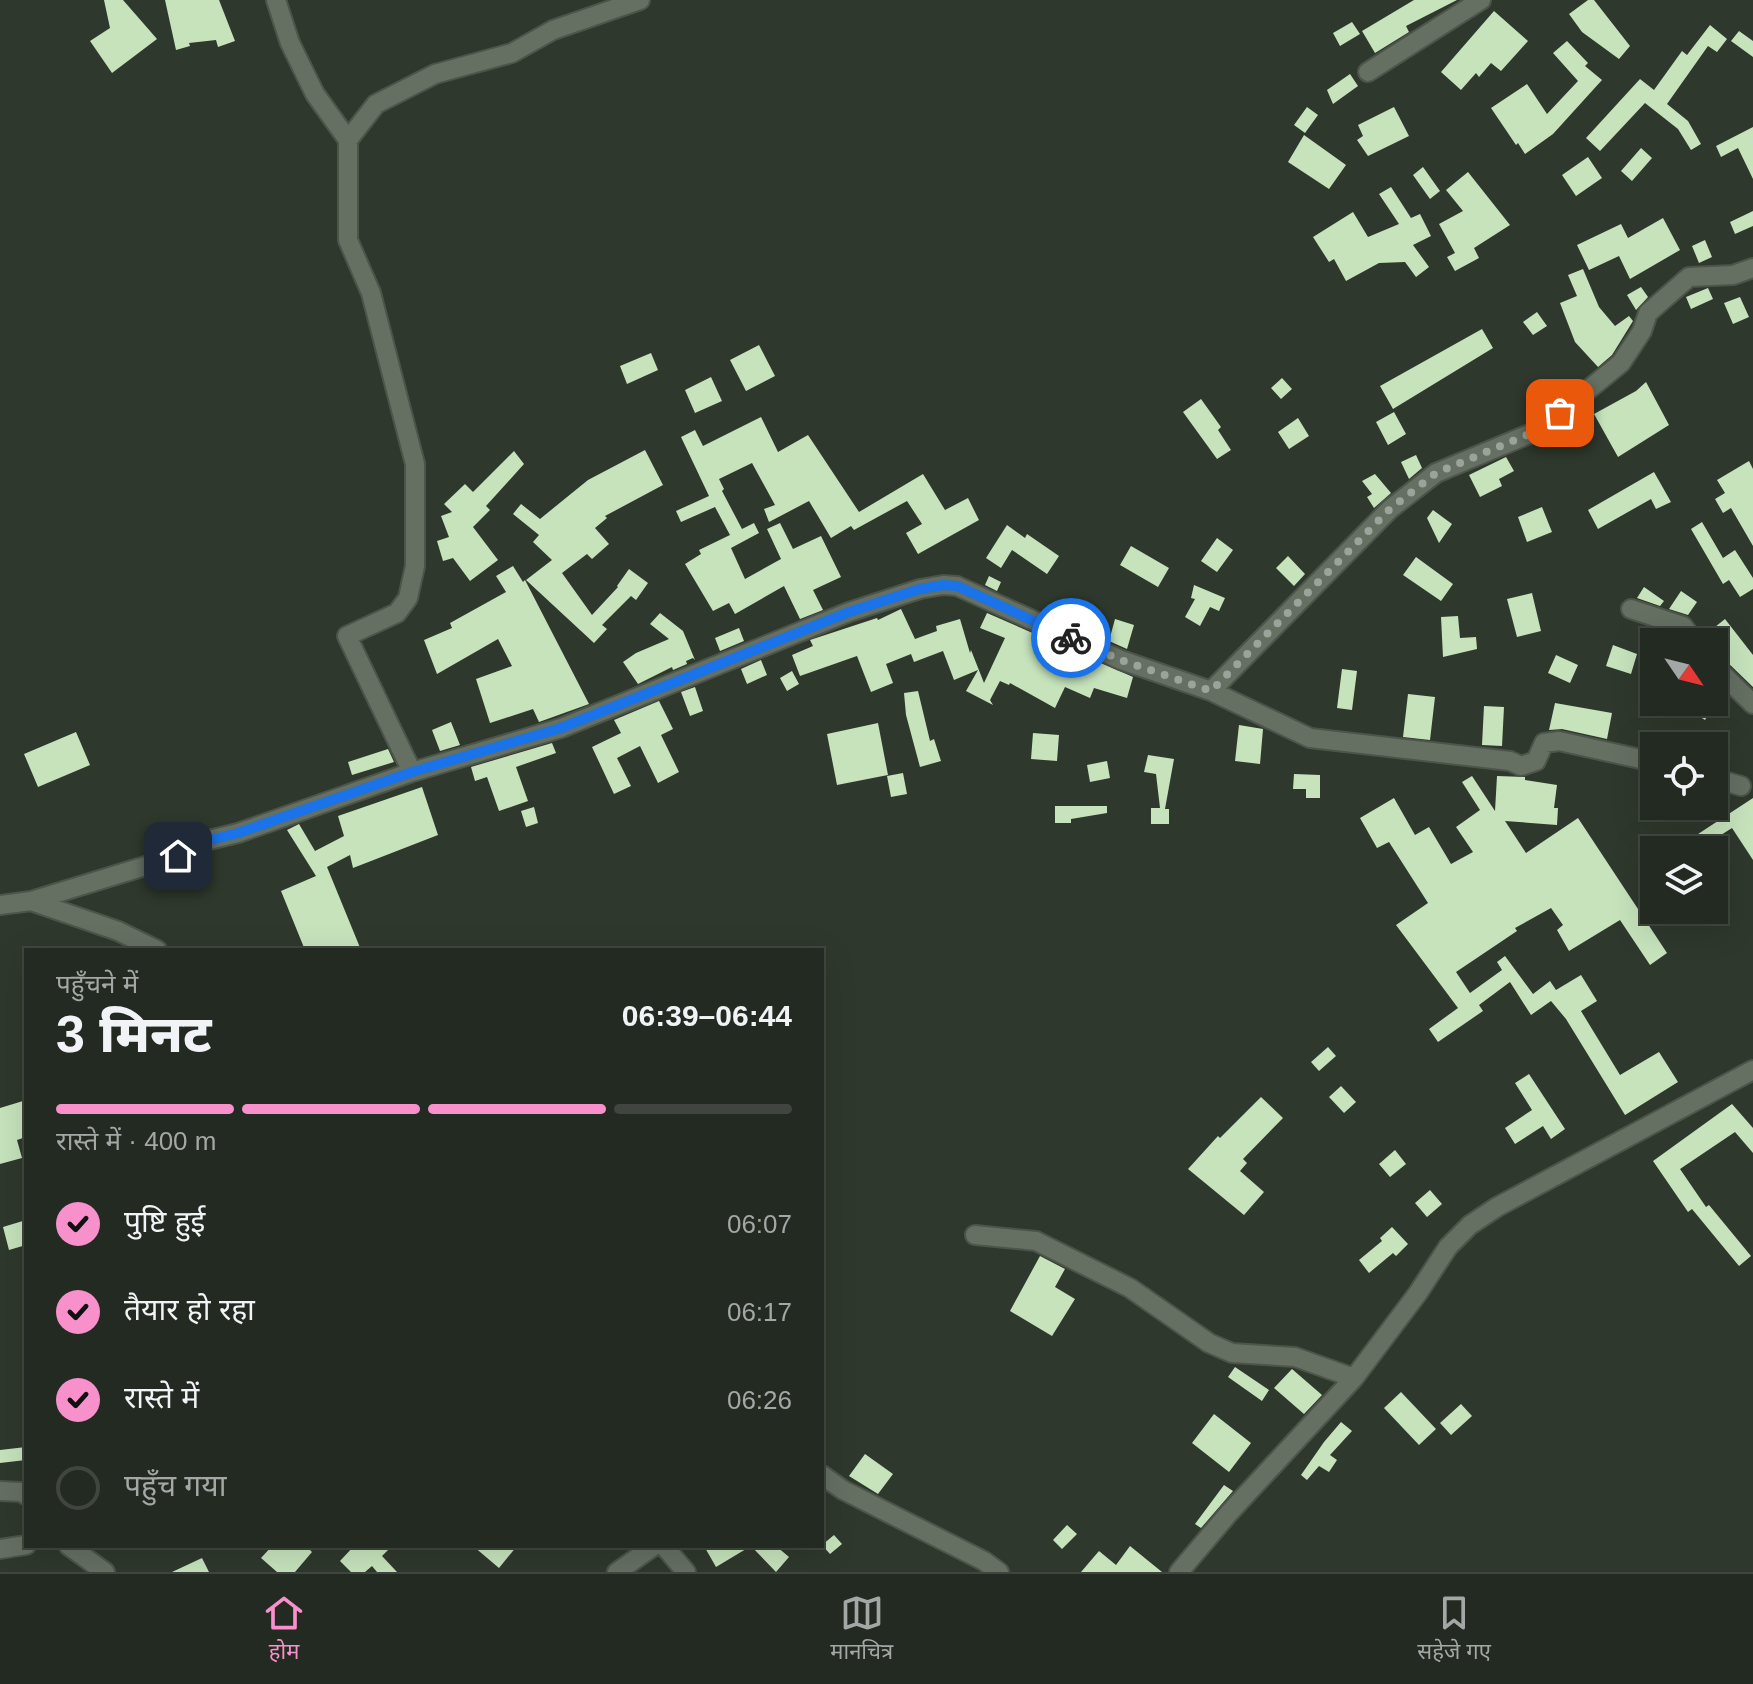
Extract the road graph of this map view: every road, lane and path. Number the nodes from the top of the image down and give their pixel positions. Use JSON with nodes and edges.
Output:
{"nodes":[{"id":1,"x":276,"y":0,"type":"edge"},
{"id":2,"x":640,"y":0,"type":"edge"},
{"id":3,"x":1481,"y":0,"type":"edge"},
{"id":4,"x":1368,"y":72,"type":"dead end"},
{"id":5,"x":348,"y":140,"type":"junction"},
{"id":6,"x":1753,"y":268,"type":"edge"},
{"id":7,"x":1631,"y":609,"type":"dead end"},
{"id":8,"x":1684,"y":628,"type":"edge"},
{"id":9,"x":1728,"y":680,"type":"edge"},
{"id":10,"x":1211,"y":691,"type":"junction"},
{"id":11,"x":1753,"y":704,"type":"edge"},
{"id":12,"x":1640,"y":759,"type":"edge"},
{"id":13,"x":412,"y":772,"type":"junction"},
{"id":14,"x":1728,"y":782,"type":"edge"},
{"id":15,"x":1741,"y":786,"type":"dead end"},
{"id":16,"x":31,"y":901,"type":"junction"},
{"id":17,"x":0,"y":905,"type":"edge"},
{"id":18,"x":153,"y":948,"type":"edge"},
{"id":19,"x":1753,"y":1070,"type":"edge"},
{"id":20,"x":975,"y":1235,"type":"dead end"},
{"id":21,"x":1354,"y":1378,"type":"junction"},
{"id":22,"x":824,"y":1476,"type":"edge"},
{"id":23,"x":0,"y":1491,"type":"edge"},
{"id":24,"x":24,"y":1494,"type":"edge"},
{"id":25,"x":24,"y":1545,"type":"edge"},
{"id":26,"x":72,"y":1548,"type":"edge"},
{"id":27,"x":651,"y":1548,"type":"edge"},
{"id":28,"x":666,"y":1548,"type":"edge"},
{"id":29,"x":0,"y":1549,"type":"edge"},
{"id":30,"x":105,"y":1572,"type":"edge"},
{"id":31,"x":617,"y":1572,"type":"edge"},
{"id":32,"x":686,"y":1572,"type":"edge"},
{"id":33,"x":999,"y":1572,"type":"edge"},
{"id":34,"x":1179,"y":1572,"type":"edge"}],
"edges":[{"from":1,"to":5,"type":"street"},
{"from":2,"to":5,"type":"street"},
{"from":3,"to":4,"type":"street"},
{"from":5,"to":13,"type":"street"},
{"from":6,"to":10,"type":"street"},
{"from":7,"to":8,"type":"street"},
{"from":9,"to":11,"type":"street"},
{"from":10,"to":12,"type":"street"},
{"from":10,"to":13,"type":"street"},
{"from":13,"to":16,"type":"street"},
{"from":14,"to":15,"type":"street"},
{"from":16,"to":17,"type":"street"},
{"from":16,"to":18,"type":"street"},
{"from":19,"to":21,"type":"street"},
{"from":20,"to":21,"type":"street"},
{"from":21,"to":34,"type":"street"},
{"from":22,"to":33,"type":"street"},
{"from":23,"to":24,"type":"street"},
{"from":25,"to":29,"type":"street"},
{"from":26,"to":30,"type":"street"},
{"from":27,"to":31,"type":"street"},
{"from":28,"to":32,"type":"street"}]}
